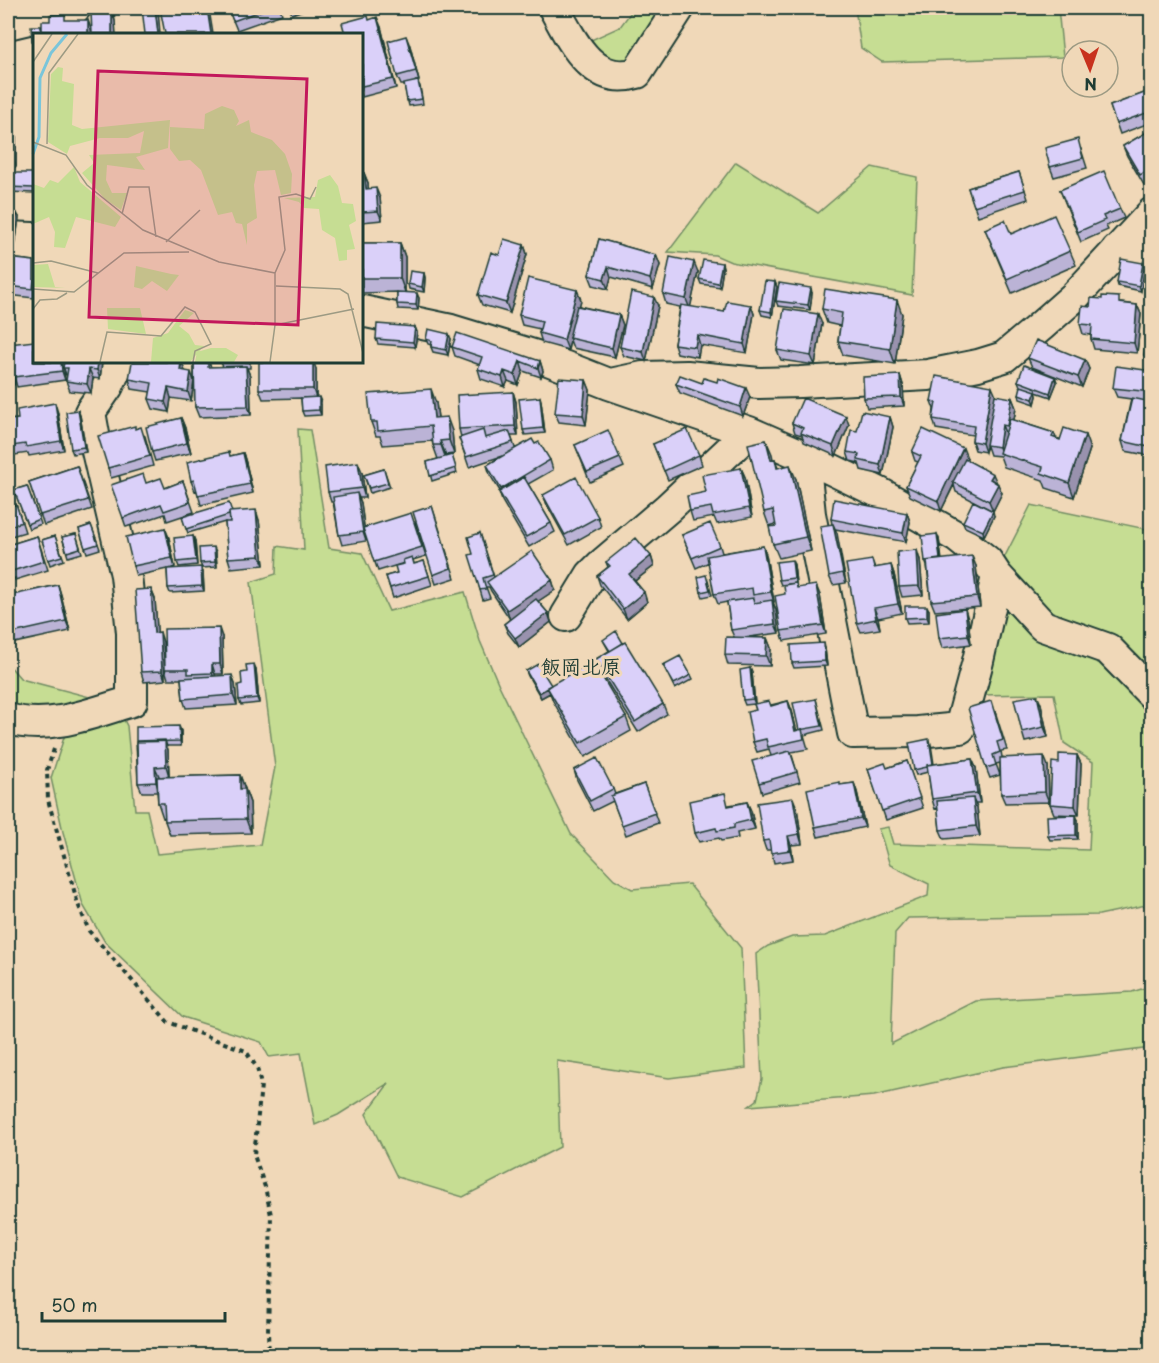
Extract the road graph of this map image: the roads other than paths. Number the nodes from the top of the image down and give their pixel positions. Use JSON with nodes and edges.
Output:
{"nodes":[{"id":1,"x":75,"y":8,"type":"edge"},
{"id":2,"x":130,"y":8,"type":"edge"},
{"id":3,"x":554,"y":8,"type":"edge"},
{"id":4,"x":680,"y":8,"type":"edge"},
{"id":5,"x":8,"y":24,"type":"edge"},
{"id":6,"x":131,"y":33,"type":"edge"},
{"id":7,"x":8,"y":205,"type":"edge"},
{"id":8,"x":33,"y":206,"type":"edge"},
{"id":9,"x":1152,"y":213,"type":"edge"},
{"id":10,"x":1118,"y":250,"type":"junction"},
{"id":11,"x":1152,"y":255,"type":"edge"},
{"id":12,"x":363,"y":311,"type":"edge"},
{"id":13,"x":119,"y":363,"type":"edge"},
{"id":14,"x":609,"y":384,"type":"junction"},
{"id":15,"x":749,"y":432,"type":"junction"},
{"id":16,"x":804,"y":456,"type":"junction"},
{"id":17,"x":997,"y":576,"type":"junction"},
{"id":18,"x":566,"y":616,"type":"dead end"},
{"id":19,"x":1152,"y":694,"type":"edge"},
{"id":20,"x":8,"y":720,"type":"edge"}],
"edges":[{"from":1,"to":5,"type":"street"},
{"from":2,"to":6,"type":"street"},
{"from":3,"to":4,"type":"street"},
{"from":7,"to":8,"type":"street"},
{"from":9,"to":10,"type":"street"},
{"from":10,"to":11,"type":"street"},
{"from":10,"to":14,"type":"street"},
{"from":12,"to":14,"type":"street"},
{"from":13,"to":20,"type":"street"},
{"from":14,"to":15,"type":"street"},
{"from":15,"to":16,"type":"street"},
{"from":15,"to":18,"type":"street"},
{"from":16,"to":17,"type":"street"},
{"from":16,"to":17,"type":"street"},
{"from":17,"to":19,"type":"street"}]}
